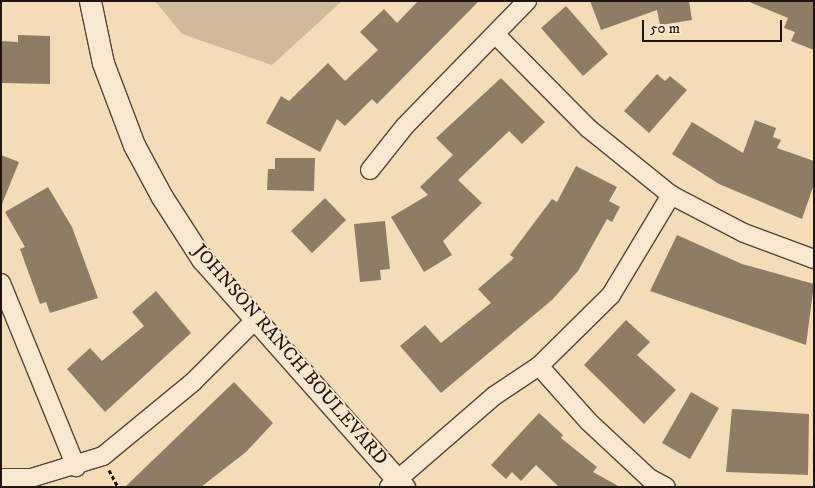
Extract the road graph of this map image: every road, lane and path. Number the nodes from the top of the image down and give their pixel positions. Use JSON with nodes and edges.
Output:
{"nodes":[{"id":1,"x":90,"y":1,"type":"edge"},
{"id":2,"x":527,"y":1,"type":"edge"},
{"id":3,"x":497,"y":36,"type":"junction"},
{"id":4,"x":370,"y":170,"type":"dead end"},
{"id":5,"x":671,"y":194,"type":"junction"},
{"id":6,"x":814,"y":259,"type":"edge"},
{"id":7,"x":1,"y":284,"type":"edge"},
{"id":8,"x":255,"y":320,"type":"junction"},
{"id":9,"x":539,"y":366,"type":"junction"},
{"id":10,"x":76,"y":467,"type":"junction"},
{"id":11,"x":1,"y":478,"type":"edge"},
{"id":12,"x":396,"y":484,"type":"edge"},
{"id":13,"x":666,"y":487,"type":"edge"}],
"edges":[{"from":1,"to":8,"type":"street","name":"JOHNSON RANCH BOULEVARD"},
{"from":2,"to":3,"type":"street"},
{"from":3,"to":4,"type":"street"},
{"from":3,"to":5,"type":"street"},
{"from":5,"to":6,"type":"street"},
{"from":5,"to":9,"type":"street"},
{"from":7,"to":10,"type":"street"},
{"from":8,"to":10,"type":"street"},
{"from":8,"to":12,"type":"street","name":"JOHNSON RANCH BOULEVARD"},
{"from":9,"to":12,"type":"street"},
{"from":9,"to":13,"type":"street"},
{"from":10,"to":11,"type":"street"}]}
